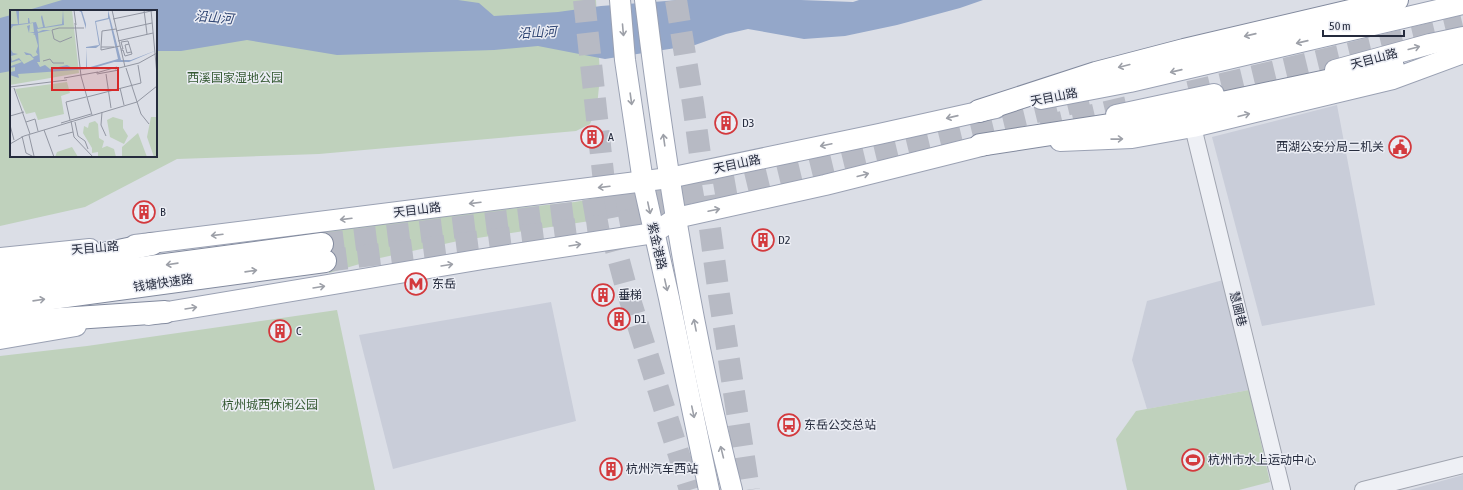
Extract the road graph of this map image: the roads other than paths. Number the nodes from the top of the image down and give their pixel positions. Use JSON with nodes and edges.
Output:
{"nodes":[{"id":1,"x":620,"y":0,"type":"edge"},
{"id":2,"x":646,"y":0,"type":"edge"},
{"id":3,"x":1397,"y":0,"type":"edge"},
{"id":4,"x":1463,"y":4,"type":"edge"},
{"id":5,"x":1463,"y":37,"type":"edge"},
{"id":6,"x":1463,"y":53,"type":"edge"},
{"id":7,"x":1393,"y":67,"type":"dead end"},
{"id":8,"x":979,"y":111,"type":"junction"},
{"id":9,"x":1193,"y":127,"type":"junction"},
{"id":10,"x":980,"y":146,"type":"junction"},
{"id":11,"x":669,"y":178,"type":"junction"},
{"id":12,"x":643,"y":182,"type":"junction"},
{"id":13,"x":676,"y":218,"type":"junction"},
{"id":14,"x":654,"y":233,"type":"junction"},
{"id":15,"x":152,"y":244,"type":"junction"},
{"id":16,"x":0,"y":258,"type":"edge"},
{"id":17,"x":0,"y":273,"type":"edge"},
{"id":18,"x":0,"y":287,"type":"edge"},
{"id":19,"x":0,"y":305,"type":"edge"},
{"id":20,"x":165,"y":312,"type":"junction"},
{"id":21,"x":0,"y":323,"type":"edge"},
{"id":22,"x":0,"y":338,"type":"edge"},
{"id":23,"x":1463,"y":465,"type":"edge"},
{"id":24,"x":709,"y":490,"type":"edge"},
{"id":25,"x":732,"y":490,"type":"edge"},
{"id":26,"x":1282,"y":490,"type":"edge"},
{"id":27,"x":1363,"y":490,"type":"edge"}],
"edges":[{"from":1,"to":12,"type":"main road","name":"紫金港路","one_way":true},
{"from":11,"to":2,"type":"main road","name":"紫金港路","one_way":true},
{"from":3,"to":8,"type":"highway","one_way":true},
{"from":4,"to":8,"type":"main road","name":"天目山路","one_way":true},
{"from":10,"to":5,"type":"main road","name":"天目山路","one_way":true},
{"from":9,"to":6,"type":"main road","name":"天目山路","one_way":true},
{"from":7,"to":10,"type":"highway"},
{"from":8,"to":11,"type":"main road","name":"天目山路","one_way":true},
{"from":10,"to":9,"type":"main road","name":"天目山路","one_way":true},
{"from":9,"to":26,"type":"street","name":"慧圃巷"},
{"from":13,"to":10,"type":"main road","name":"天目山路","one_way":true},
{"from":11,"to":12,"type":"main road","name":"天目山路"},
{"from":11,"to":13,"type":"main road","name":"紫金港路"},
{"from":12,"to":14,"type":"main road","name":"紫金港路","one_way":true},
{"from":12,"to":15,"type":"main road","name":"天目山路","one_way":true},
{"from":13,"to":14,"type":"main road","name":"天目山路"},
{"from":25,"to":13,"type":"main road","name":"紫金港路","one_way":true},
{"from":20,"to":14,"type":"main road","name":"天目山路","one_way":true},
{"from":14,"to":24,"type":"main road","name":"紫金港路","one_way":true},
{"from":15,"to":16,"type":"main road","name":"天目山路"},
{"from":15,"to":17,"type":"highway"},
{"from":19,"to":18,"type":"highway","name":"钱塘快速路","one_way":true},
{"from":20,"to":21,"type":"highway"},
{"from":20,"to":22,"type":"main road","name":"天目山路"},
{"from":23,"to":27,"type":"street"}]}
